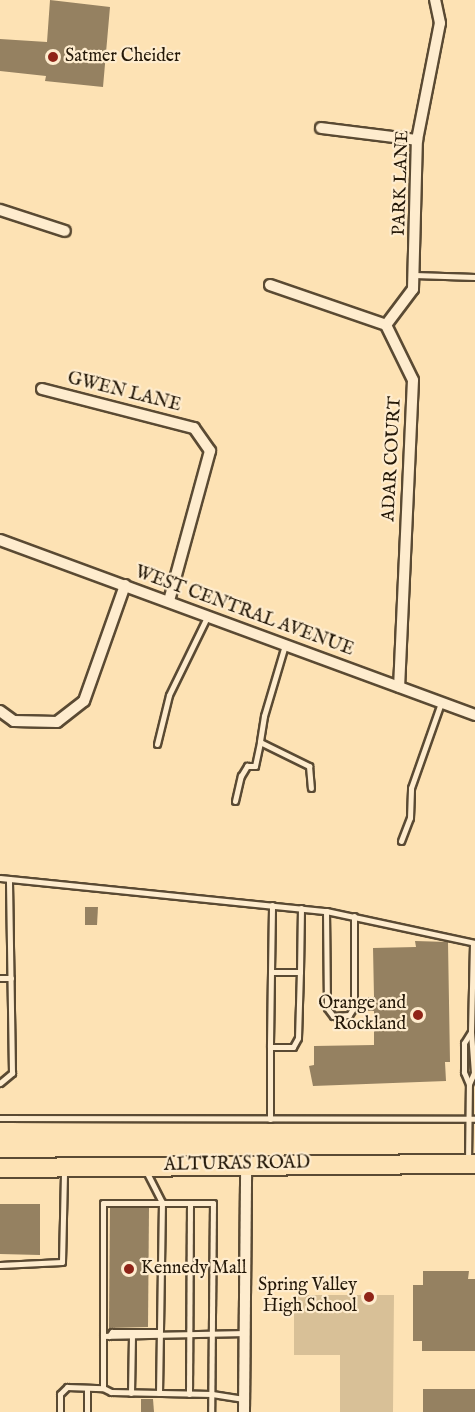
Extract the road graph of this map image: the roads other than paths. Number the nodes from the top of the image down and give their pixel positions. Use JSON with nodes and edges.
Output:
{"nodes":[{"id":1,"x":435,"y":0,"type":"edge"},
{"id":2,"x":321,"y":128,"type":"dead end"},
{"id":3,"x":417,"y":140,"type":"junction"},
{"id":4,"x":0,"y":210,"type":"edge"},
{"id":5,"x":65,"y":231,"type":"dead end"},
{"id":6,"x":414,"y":274,"type":"junction"},
{"id":7,"x":475,"y":277,"type":"edge"},
{"id":8,"x":270,"y":285,"type":"dead end"},
{"id":9,"x":386,"y":326,"type":"junction"},
{"id":10,"x":42,"y":390,"type":"dead end"},
{"id":11,"x":0,"y":540,"type":"edge"},
{"id":12,"x":125,"y":585,"type":"junction"},
{"id":13,"x":168,"y":601,"type":"junction"},
{"id":14,"x":208,"y":616,"type":"junction"},
{"id":15,"x":285,"y":645,"type":"junction"},
{"id":16,"x":399,"y":687,"type":"junction"},
{"id":17,"x":441,"y":703,"type":"junction"},
{"id":18,"x":0,"y":711,"type":"edge"},
{"id":19,"x":475,"y":715,"type":"edge"},
{"id":20,"x":260,"y":742,"type":"junction"},
{"id":21,"x":157,"y":744,"type":"dead end"},
{"id":22,"x":311,"y":788,"type":"dead end"},
{"id":23,"x":235,"y":801,"type":"dead end"},
{"id":24,"x":401,"y":841,"type":"dead end"},
{"id":25,"x":0,"y":878,"type":"edge"},
{"id":26,"x":9,"y":879,"type":"junction"},
{"id":27,"x":272,"y":905,"type":"junction"},
{"id":28,"x":300,"y":908,"type":"junction"},
{"id":29,"x":326,"y":911,"type":"junction"},
{"id":30,"x":354,"y":916,"type":"junction"},
{"id":31,"x":474,"y":943,"type":"edge"},
{"id":32,"x":271,"y":972,"type":"junction"},
{"id":33,"x":300,"y":972,"type":"junction"},
{"id":34,"x":0,"y":978,"type":"edge"},
{"id":35,"x":10,"y":978,"type":"junction"},
{"id":36,"x":473,"y":1008,"type":"edge"},
{"id":37,"x":471,"y":1032,"type":"junction"},
{"id":38,"x":270,"y":1047,"type":"junction"},
{"id":39,"x":0,"y":1083,"type":"edge"},
{"id":40,"x":469,"y":1084,"type":"junction"},
{"id":41,"x":0,"y":1118,"type":"edge"},
{"id":42,"x":270,"y":1119,"type":"junction"},
{"id":43,"x":472,"y":1119,"type":"edge"},
{"id":44,"x":246,"y":1164,"type":"junction"},
{"id":45,"x":471,"y":1164,"type":"edge"},
{"id":46,"x":144,"y":1166,"type":"junction"},
{"id":47,"x":64,"y":1167,"type":"junction"},
{"id":48,"x":0,"y":1168,"type":"edge"},
{"id":49,"x":162,"y":1202,"type":"junction"},
{"id":50,"x":190,"y":1203,"type":"junction"},
{"id":51,"x":0,"y":1265,"type":"edge"},
{"id":52,"x":244,"y":1333,"type":"junction"},
{"id":53,"x":159,"y":1334,"type":"junction"},
{"id":54,"x":106,"y":1336,"type":"junction"},
{"id":55,"x":132,"y":1336,"type":"junction"},
{"id":56,"x":189,"y":1336,"type":"junction"},
{"id":57,"x":212,"y":1336,"type":"junction"},
{"id":58,"x":87,"y":1388,"type":"junction"},
{"id":59,"x":103,"y":1388,"type":"junction"},
{"id":60,"x":131,"y":1393,"type":"junction"},
{"id":61,"x":159,"y":1393,"type":"junction"},
{"id":62,"x":189,"y":1394,"type":"junction"},
{"id":63,"x":212,"y":1394,"type":"junction"},
{"id":64,"x":244,"y":1399,"type":"junction"},
{"id":65,"x":60,"y":1412,"type":"edge"},
{"id":66,"x":87,"y":1412,"type":"edge"},
{"id":67,"x":211,"y":1412,"type":"edge"},
{"id":68,"x":244,"y":1412,"type":"edge"}],
"edges":[{"from":1,"to":3,"type":"street","name":"PARK LANE"},
{"from":2,"to":3,"type":"street"},
{"from":3,"to":6,"type":"street","name":"PARK LANE"},
{"from":4,"to":5,"type":"street"},
{"from":6,"to":7,"type":"lane"},
{"from":6,"to":9,"type":"street","name":"PARK LANE"},
{"from":8,"to":9,"type":"street"},
{"from":9,"to":16,"type":"street","name":"ADAR COURT"},
{"from":10,"to":13,"type":"street","name":"GWEN LANE"},
{"from":11,"to":12,"type":"street","name":"WEST CENTRAL AVENUE"},
{"from":12,"to":13,"type":"street","name":"WEST CENTRAL AVENUE"},
{"from":12,"to":18,"type":"street"},
{"from":13,"to":14,"type":"street","name":"WEST CENTRAL AVENUE"},
{"from":14,"to":15,"type":"street","name":"WEST CENTRAL AVENUE"},
{"from":14,"to":21,"type":"lane"},
{"from":15,"to":16,"type":"street","name":"WEST CENTRAL AVENUE"},
{"from":15,"to":20,"type":"lane"},
{"from":16,"to":17,"type":"street","name":"WEST CENTRAL AVENUE"},
{"from":17,"to":19,"type":"street","name":"WEST CENTRAL AVENUE"},
{"from":17,"to":24,"type":"lane"},
{"from":20,"to":22,"type":"lane"},
{"from":20,"to":23,"type":"lane"},
{"from":25,"to":26,"type":"lane"},
{"from":26,"to":27,"type":"lane"},
{"from":26,"to":35,"type":"lane"},
{"from":27,"to":28,"type":"lane"},
{"from":27,"to":32,"type":"lane"},
{"from":28,"to":29,"type":"lane"},
{"from":28,"to":33,"type":"lane"},
{"from":29,"to":30,"type":"lane"},
{"from":29,"to":30,"type":"lane"},
{"from":30,"to":31,"type":"lane"},
{"from":31,"to":36,"type":"lane"},
{"from":32,"to":33,"type":"lane"},
{"from":32,"to":38,"type":"lane"},
{"from":33,"to":38,"type":"lane"},
{"from":34,"to":35,"type":"lane"},
{"from":35,"to":39,"type":"lane"},
{"from":36,"to":37,"type":"lane"},
{"from":37,"to":40,"type":"lane"},
{"from":37,"to":40,"type":"lane"},
{"from":38,"to":42,"type":"lane"},
{"from":40,"to":43,"type":"lane"},
{"from":41,"to":42,"type":"lane"},
{"from":42,"to":43,"type":"lane"},
{"from":43,"to":45,"type":"lane"},
{"from":44,"to":45,"type":"main road","name":"ALTURAS ROAD"},
{"from":44,"to":46,"type":"main road","name":"ALTURAS ROAD"},
{"from":44,"to":52,"type":"street"},
{"from":46,"to":47,"type":"main road","name":"ALTURAS ROAD"},
{"from":46,"to":49,"type":"lane"},
{"from":47,"to":48,"type":"main road","name":"ALTURAS ROAD"},
{"from":47,"to":51,"type":"lane"},
{"from":49,"to":50,"type":"lane"},
{"from":49,"to":53,"type":"lane"},
{"from":49,"to":54,"type":"lane"},
{"from":50,"to":56,"type":"lane"},
{"from":50,"to":57,"type":"lane"},
{"from":52,"to":57,"type":"lane"},
{"from":52,"to":64,"type":"street"},
{"from":53,"to":54,"type":"lane"},
{"from":53,"to":55,"type":"lane"},
{"from":53,"to":56,"type":"lane"},
{"from":53,"to":61,"type":"lane"},
{"from":54,"to":55,"type":"lane"},
{"from":54,"to":59,"type":"lane"},
{"from":55,"to":60,"type":"lane"},
{"from":56,"to":57,"type":"lane"},
{"from":56,"to":62,"type":"lane"},
{"from":57,"to":63,"type":"lane"},
{"from":58,"to":59,"type":"lane"},
{"from":58,"to":65,"type":"lane"},
{"from":58,"to":66,"type":"lane"},
{"from":59,"to":60,"type":"lane"},
{"from":60,"to":61,"type":"lane"},
{"from":61,"to":62,"type":"lane"},
{"from":62,"to":63,"type":"lane"},
{"from":63,"to":64,"type":"lane"},
{"from":63,"to":67,"type":"lane"},
{"from":64,"to":68,"type":"street"}]}
